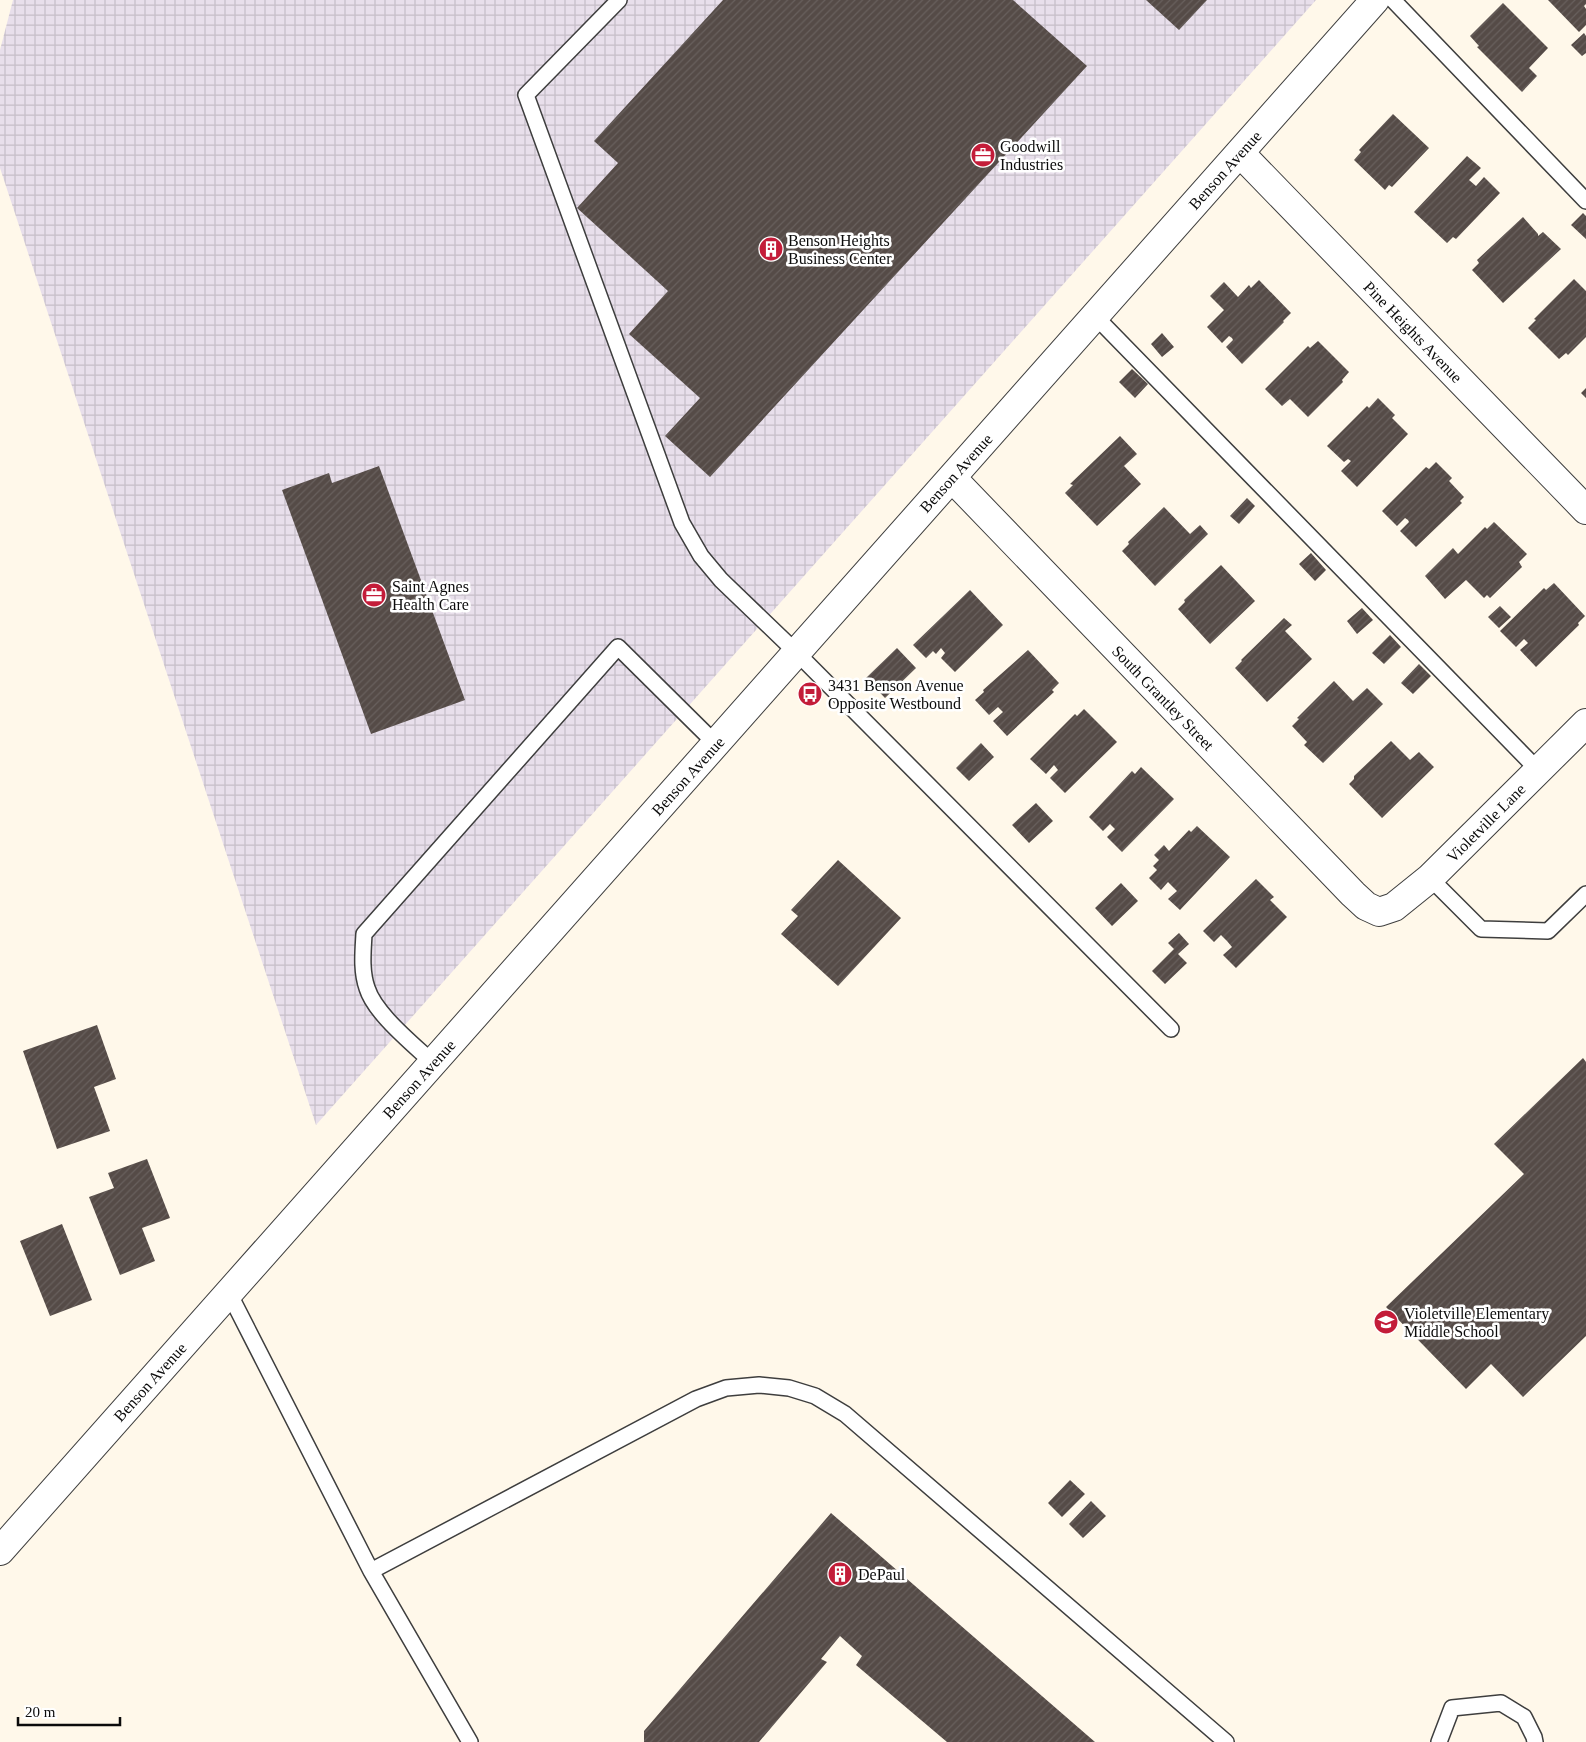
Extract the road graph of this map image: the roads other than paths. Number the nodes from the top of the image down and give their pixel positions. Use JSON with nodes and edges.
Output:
{"nodes":[{"id":1,"x":619,"y":0,"type":"edge"},
{"id":2,"x":1375,"y":0,"type":"edge"},
{"id":3,"x":1393,"y":0,"type":"edge"},
{"id":4,"x":1240,"y":153,"type":"junction"},
{"id":5,"x":1585,"y":200,"type":"edge"},
{"id":6,"x":1095,"y":316,"type":"junction"},
{"id":7,"x":952,"y":478,"type":"junction"},
{"id":8,"x":1586,"y":510,"type":"edge"},
{"id":9,"x":797,"y":653,"type":"junction"},
{"id":10,"x":1586,"y":723,"type":"edge"},
{"id":11,"x":716,"y":744,"type":"junction"},
{"id":12,"x":1539,"y":771,"type":"junction"},
{"id":13,"x":1430,"y":878,"type":"junction"},
{"id":14,"x":1586,"y":894,"type":"edge"},
{"id":15,"x":1379,"y":912,"type":"joint"},
{"id":16,"x":1171,"y":1029,"type":"dead end"},
{"id":17,"x":433,"y":1063,"type":"junction"},
{"id":18,"x":229,"y":1293,"type":"junction"},
{"id":19,"x":0,"y":1551,"type":"edge"},
{"id":20,"x":371,"y":1571,"type":"junction"},
{"id":21,"x":470,"y":1742,"type":"edge"},
{"id":22,"x":1226,"y":1742,"type":"edge"},
{"id":23,"x":1439,"y":1742,"type":"edge"},
{"id":24,"x":1534,"y":1742,"type":"edge"}],
"edges":[{"from":1,"to":9,"type":"lane"},
{"from":2,"to":4,"type":"street","name":"Benson Avenue"},
{"from":3,"to":5,"type":"lane"},
{"from":4,"to":6,"type":"street","name":"Benson Avenue"},
{"from":4,"to":8,"type":"street","name":"Pine Heights Avenue"},
{"from":6,"to":7,"type":"street","name":"Benson Avenue"},
{"from":6,"to":12,"type":"lane"},
{"from":7,"to":9,"type":"street","name":"Benson Avenue"},
{"from":7,"to":15,"type":"street","name":"South Grantley Street"},
{"from":9,"to":11,"type":"street","name":"Benson Avenue"},
{"from":9,"to":16,"type":"lane"},
{"from":10,"to":12,"type":"street","name":"Violetville Lane"},
{"from":11,"to":17,"type":"street","name":"Benson Avenue"},
{"from":11,"to":17,"type":"lane"},
{"from":12,"to":13,"type":"street","name":"Violetville Lane"},
{"from":13,"to":14,"type":"lane"},
{"from":13,"to":15,"type":"street","name":"Violetville Lane"},
{"from":17,"to":18,"type":"street","name":"Benson Avenue"},
{"from":18,"to":19,"type":"street","name":"Benson Avenue"},
{"from":18,"to":20,"type":"lane"},
{"from":20,"to":21,"type":"lane"},
{"from":20,"to":22,"type":"lane"},
{"from":23,"to":24,"type":"lane"}]}
